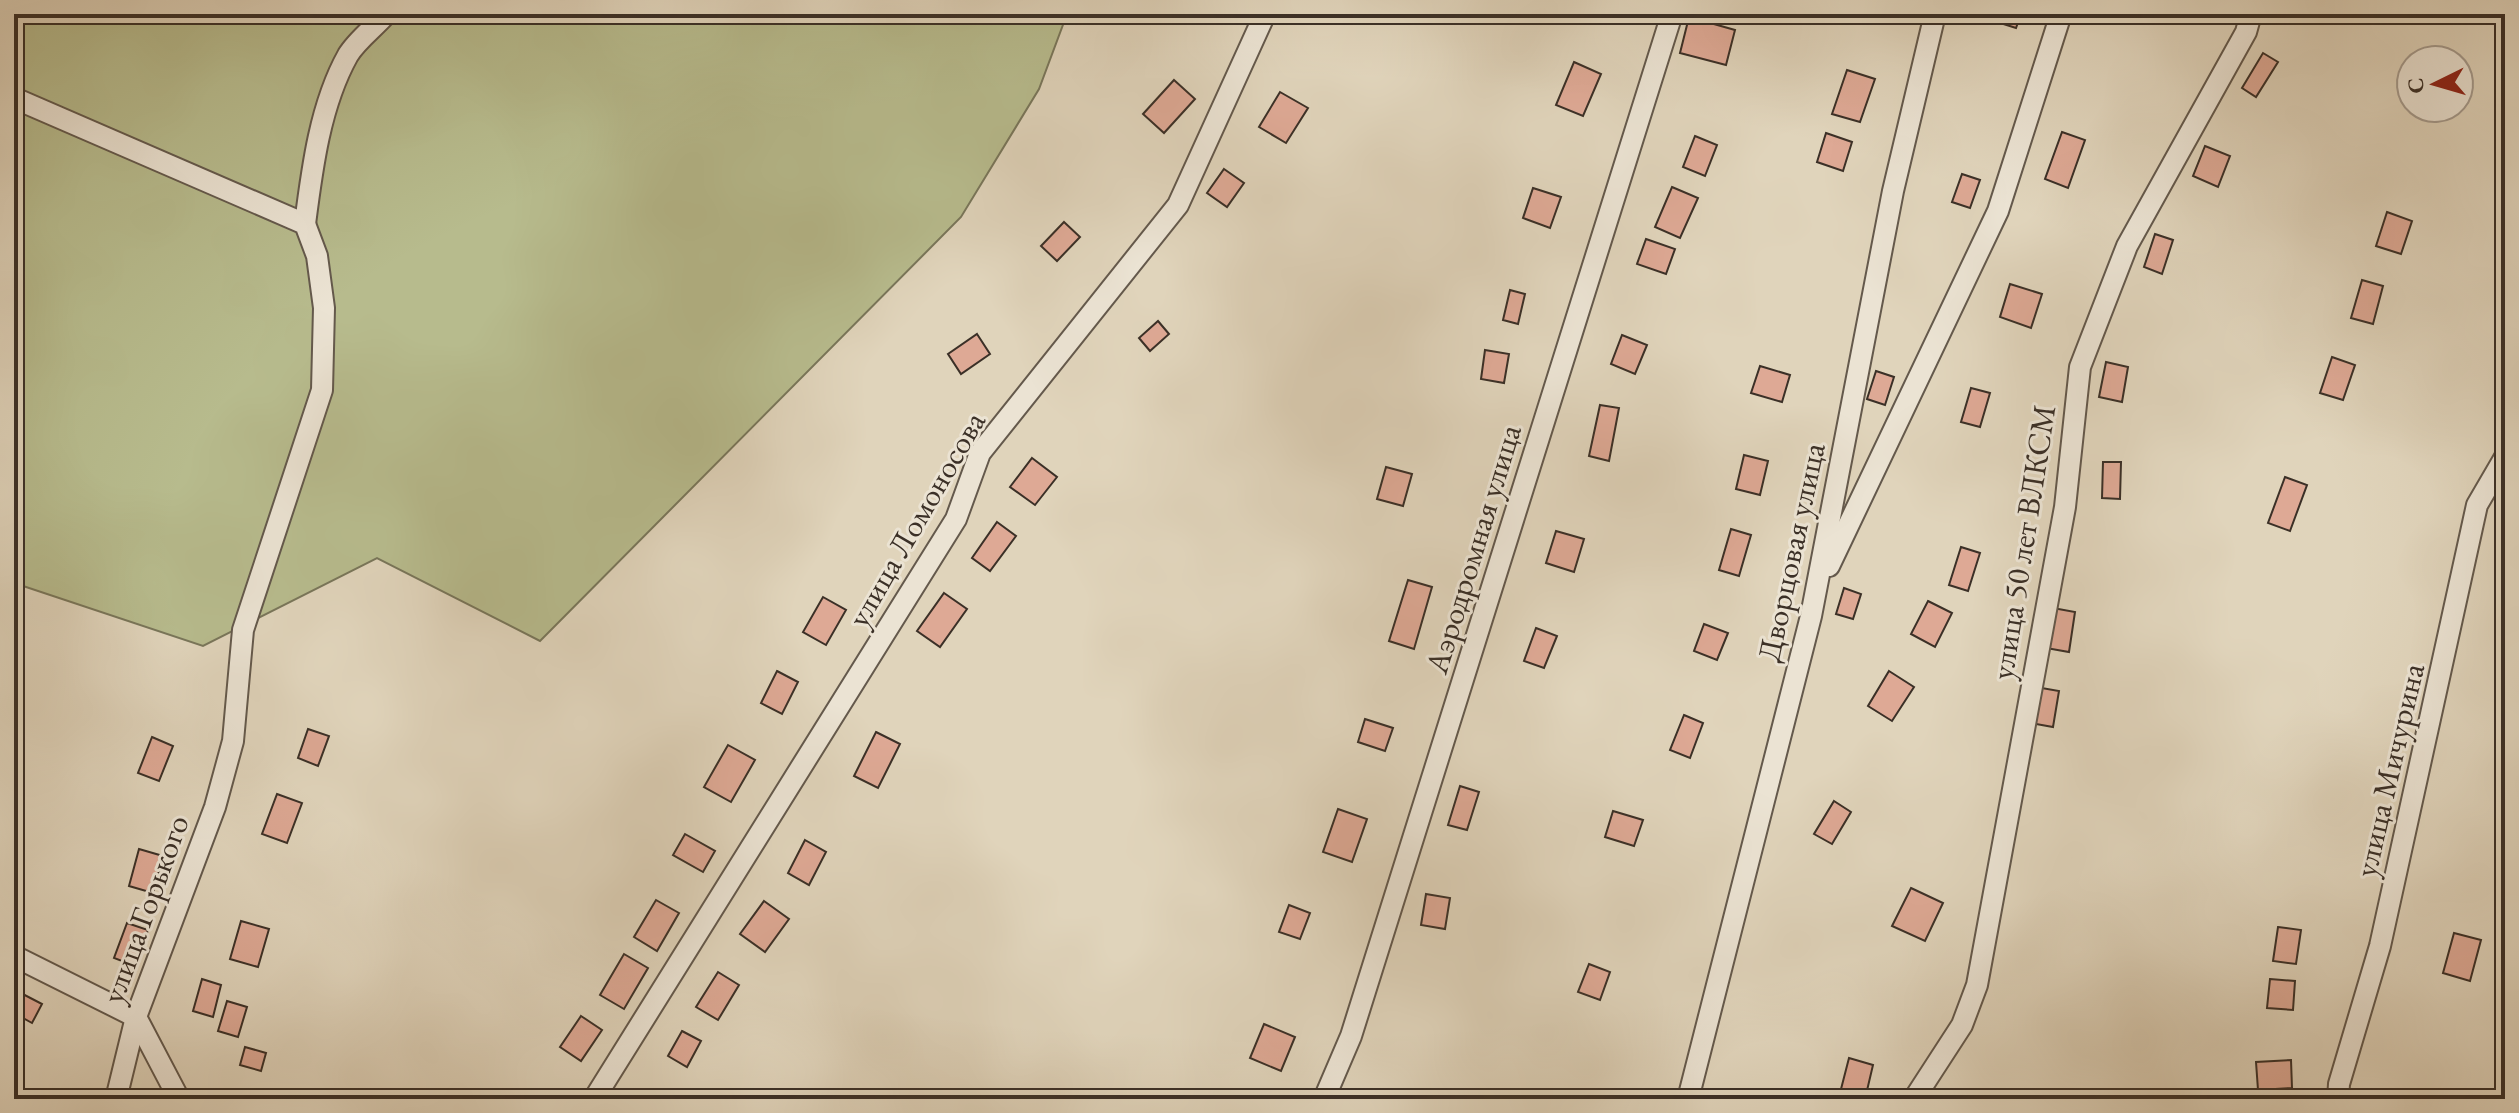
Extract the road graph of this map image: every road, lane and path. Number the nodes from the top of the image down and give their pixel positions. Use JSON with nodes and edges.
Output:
{"nodes":[{"id":1,"x":386,"y":14,"type":"edge"},
{"id":2,"x":1265,"y":14,"type":"edge"},
{"id":3,"x":1672,"y":14,"type":"edge"},
{"id":4,"x":1935,"y":14,"type":"edge"},
{"id":5,"x":2061,"y":14,"type":"edge"},
{"id":6,"x":2251,"y":14,"type":"edge"},
{"id":7,"x":14,"y":98,"type":"edge"},
{"id":8,"x":305,"y":224,"type":"junction"},
{"id":9,"x":2505,"y":457,"type":"edge"},
{"id":10,"x":1816,"y":593,"type":"junction"},
{"id":11,"x":14,"y":956,"type":"edge"},
{"id":12,"x":136,"y":1017,"type":"junction"},
{"id":13,"x":116,"y":1099,"type":"edge"},
{"id":14,"x":179,"y":1099,"type":"edge"},
{"id":15,"x":594,"y":1099,"type":"edge"},
{"id":16,"x":1324,"y":1099,"type":"edge"},
{"id":17,"x":1688,"y":1099,"type":"edge"},
{"id":18,"x":1914,"y":1099,"type":"edge"},
{"id":19,"x":2338,"y":1099,"type":"edge"}],
"edges":[{"from":1,"to":8,"type":"street"},
{"from":2,"to":15,"type":"street","name":"улица Ломоносова"},
{"from":3,"to":16,"type":"street","name":"Аэродромная улица"},
{"from":4,"to":10,"type":"street","name":"Дворцовая улица"},
{"from":5,"to":10,"type":"street"},
{"from":6,"to":18,"type":"street","name":"улица 50 лет ВЛКСМ"},
{"from":7,"to":8,"type":"street"},
{"from":8,"to":12,"type":"street","name":"улица Горького"},
{"from":9,"to":19,"type":"street","name":"улица Мичурина"},
{"from":10,"to":17,"type":"street","name":"Дворцовая улица"},
{"from":11,"to":12,"type":"street"},
{"from":12,"to":13,"type":"street","name":"улица Горького"},
{"from":12,"to":14,"type":"street"}]}
